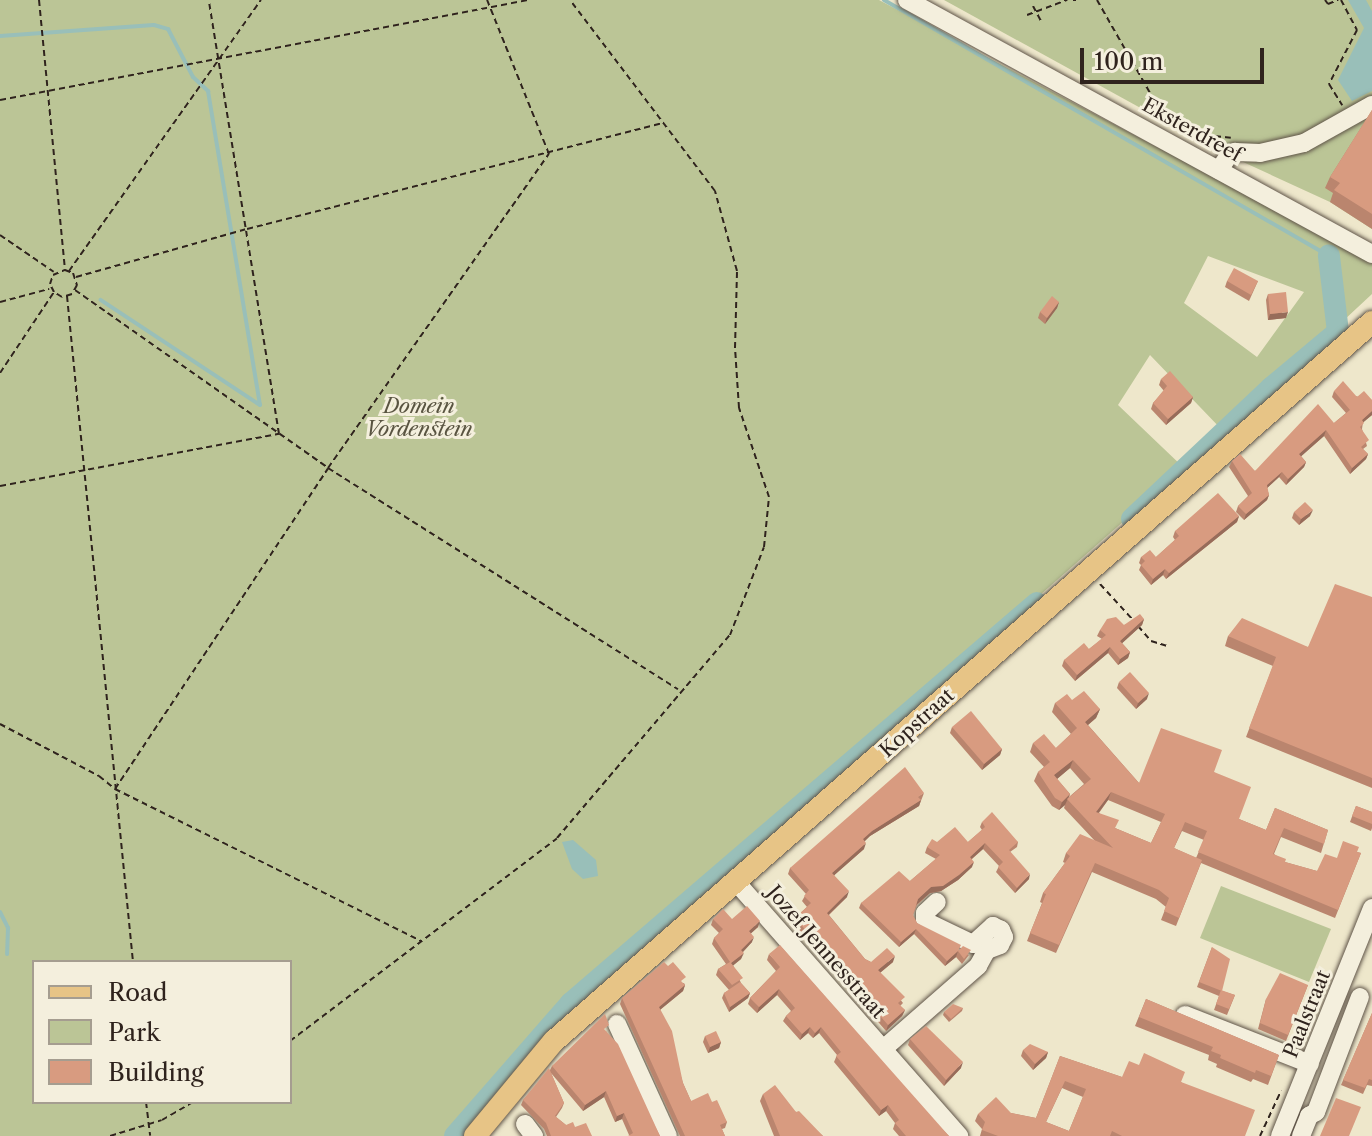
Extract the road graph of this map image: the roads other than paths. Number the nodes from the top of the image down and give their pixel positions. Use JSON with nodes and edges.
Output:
{"nodes":[{"id":1,"x":907,"y":0,"type":"edge"},
{"id":2,"x":1372,"y":105,"type":"edge"},
{"id":3,"x":1219,"y":170,"type":"junction"},
{"id":4,"x":1372,"y":254,"type":"edge"},
{"id":5,"x":1372,"y":322,"type":"edge"},
{"id":6,"x":737,"y":883,"type":"junction"},
{"id":7,"x":937,"y":902,"type":"dead end"},
{"id":8,"x":1372,"y":908,"type":"edge"},
{"id":9,"x":1340,"y":991,"type":"junction"},
{"id":10,"x":1366,"y":998,"type":"edge"},
{"id":11,"x":1185,"y":1015,"type":"edge"},
{"id":12,"x":617,"y":1024,"type":"dead end"},
{"id":13,"x":882,"y":1050,"type":"junction"},
{"id":14,"x":1310,"y":1064,"type":"junction"},
{"id":15,"x":475,"y":1136,"type":"edge"},
{"id":16,"x":668,"y":1136,"type":"edge"},
{"id":17,"x":959,"y":1136,"type":"edge"},
{"id":18,"x":1280,"y":1136,"type":"edge"},
{"id":19,"x":1301,"y":1136,"type":"edge"}],
"edges":[{"from":1,"to":3,"type":"street","name":"Eksterdreef"},
{"from":2,"to":3,"type":"street"},
{"from":3,"to":4,"type":"street","name":"Eksterdreef"},
{"from":5,"to":6,"type":"main road","name":"Kopstraat"},
{"from":6,"to":13,"type":"street","name":"Jozef Jennesstraat"},
{"from":6,"to":15,"type":"main road","name":"Kopstraat"},
{"from":7,"to":13,"type":"street","name":"Jozef Jennesstraat"},
{"from":8,"to":9,"type":"street","name":"Paalstraat"},
{"from":9,"to":10,"type":"street"},
{"from":9,"to":14,"type":"street","name":"Paalstraat"},
{"from":10,"to":19,"type":"street"},
{"from":11,"to":14,"type":"street"},
{"from":12,"to":16,"type":"street"},
{"from":13,"to":17,"type":"street","name":"Jozef Jennesstraat"},
{"from":14,"to":18,"type":"street","name":"Paalstraat"}]}
